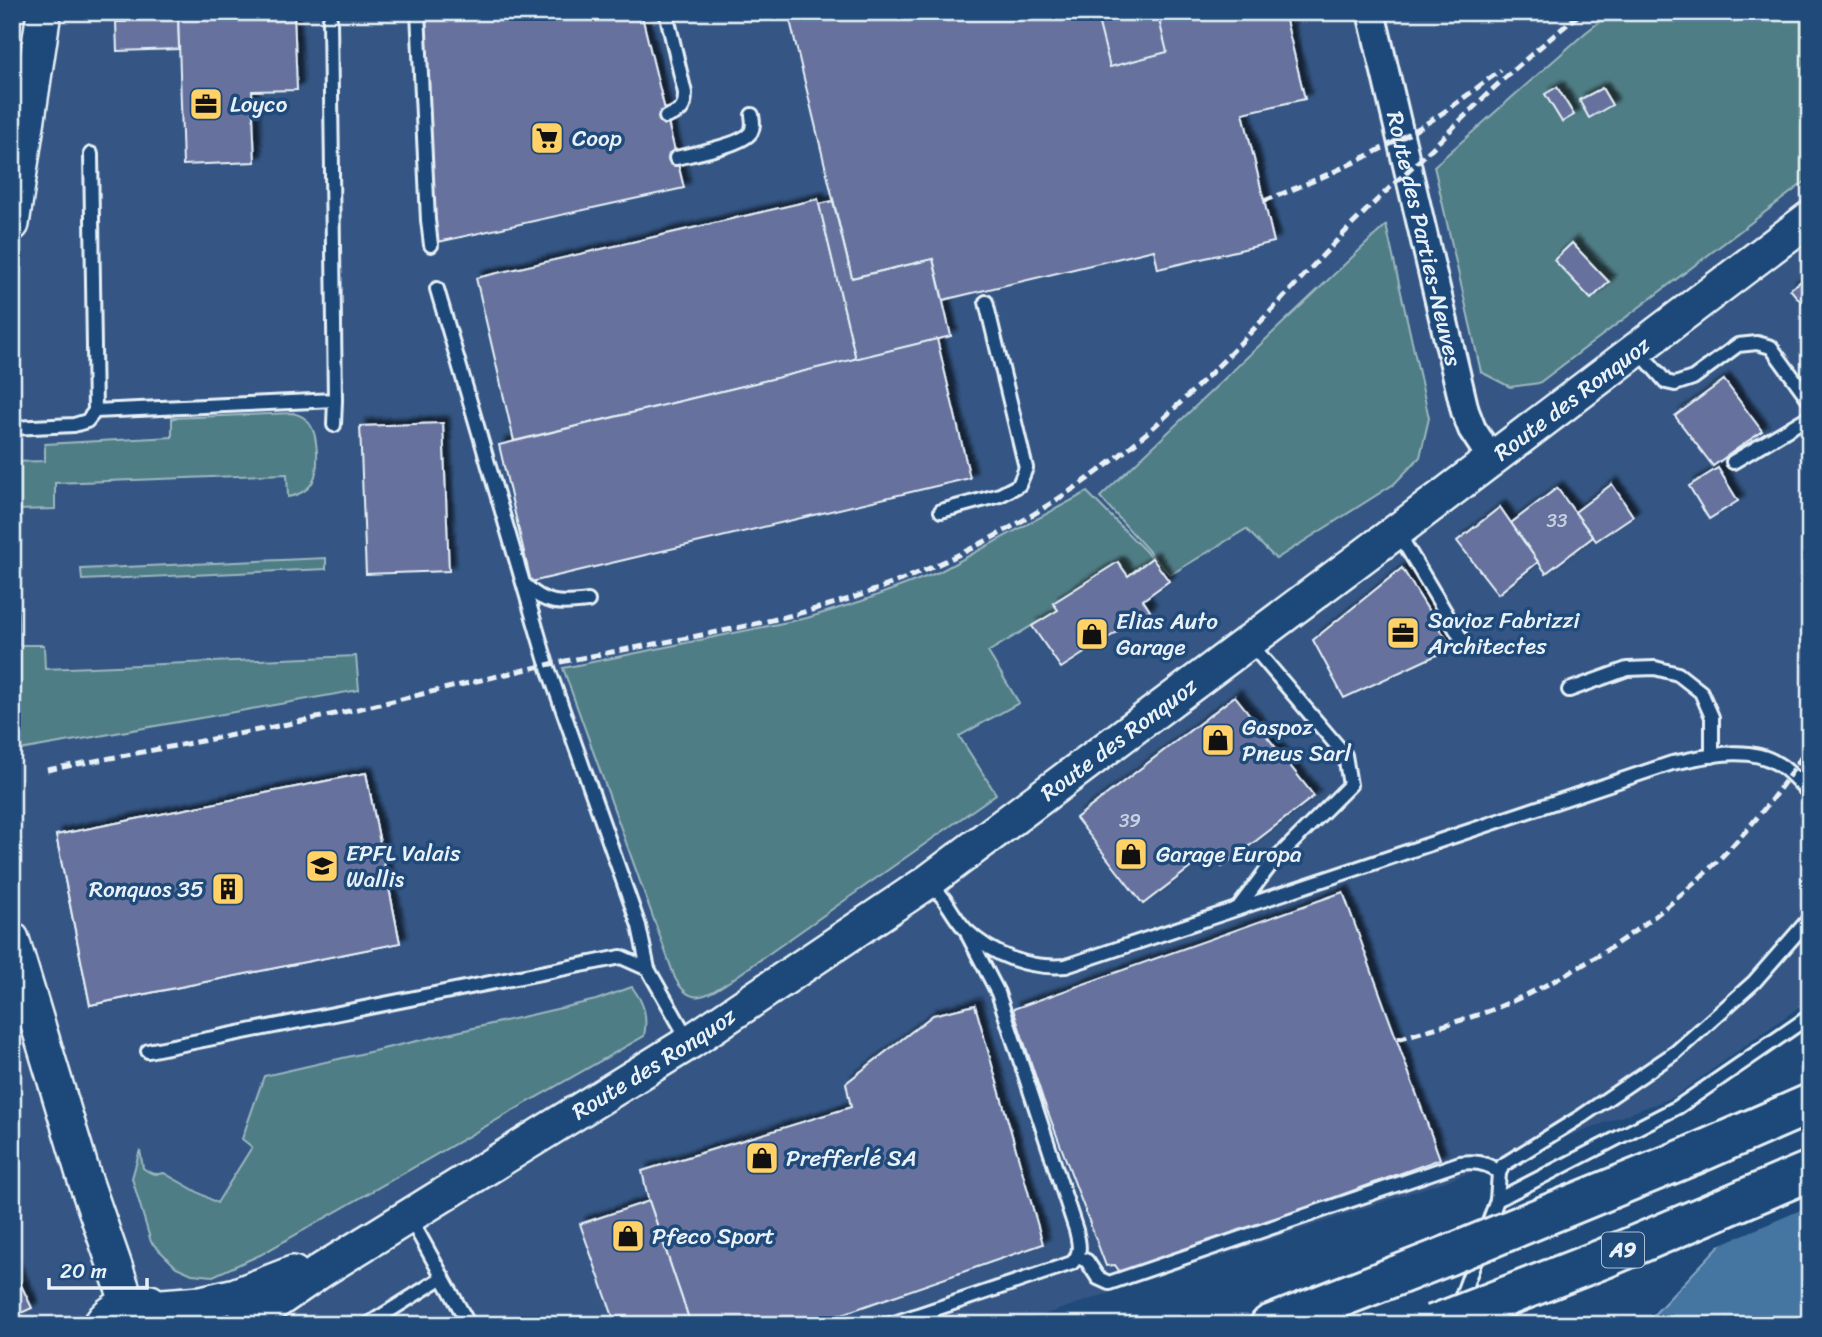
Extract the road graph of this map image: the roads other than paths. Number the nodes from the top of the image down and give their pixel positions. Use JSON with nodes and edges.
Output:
{"nodes":[{"id":1,"x":44,"y":12,"type":"edge"},
{"id":2,"x":418,"y":12,"type":"edge"},
{"id":3,"x":666,"y":12,"type":"edge"},
{"id":4,"x":1371,"y":12,"type":"edge"},
{"id":5,"x":330,"y":19,"type":"dead end"},
{"id":6,"x":752,"y":115,"type":"dead end"},
{"id":7,"x":666,"y":117,"type":"dead end"},
{"id":8,"x":91,"y":154,"type":"dead end"},
{"id":9,"x":676,"y":158,"type":"dead end"},
{"id":10,"x":1810,"y":218,"type":"edge"},
{"id":11,"x":12,"y":224,"type":"edge"},
{"id":12,"x":431,"y":244,"type":"dead end"},
{"id":13,"x":437,"y":289,"type":"dead end"},
{"id":14,"x":986,"y":303,"type":"dead end"},
{"id":15,"x":1637,"y":349,"type":"junction"},
{"id":16,"x":335,"y":400,"type":"junction"},
{"id":17,"x":1810,"y":401,"type":"edge"},
{"id":18,"x":95,"y":411,"type":"junction"},
{"id":19,"x":1810,"y":416,"type":"edge"},
{"id":20,"x":334,"y":425,"type":"dead end"},
{"id":21,"x":12,"y":428,"type":"edge"},
{"id":22,"x":1491,"y":458,"type":"junction"},
{"id":23,"x":1733,"y":461,"type":"dead end"},
{"id":24,"x":940,"y":511,"type":"dead end"},
{"id":25,"x":1396,"y":531,"type":"junction"},
{"id":26,"x":525,"y":584,"type":"junction"},
{"id":27,"x":588,"y":601,"type":"dead end"},
{"id":28,"x":1462,"y":640,"type":"dead end"},
{"id":29,"x":1249,"y":641,"type":"junction"},
{"id":30,"x":1569,"y":690,"type":"dead end"},
{"id":31,"x":1712,"y":756,"type":"junction"},
{"id":32,"x":1810,"y":794,"type":"edge"},
{"id":33,"x":929,"y":881,"type":"junction"},
{"id":34,"x":1238,"y":909,"type":"junction"},
{"id":35,"x":1810,"y":918,"type":"edge"},
{"id":36,"x":964,"y":928,"type":"junction"},
{"id":37,"x":12,"y":939,"type":"edge"},
{"id":38,"x":648,"y":969,"type":"junction"},
{"id":39,"x":19,"y":985,"type":"edge"},
{"id":40,"x":1810,"y":1016,"type":"edge"},
{"id":41,"x":690,"y":1042,"type":"junction"},
{"id":42,"x":148,"y":1051,"type":"dead end"},
{"id":43,"x":1810,"y":1104,"type":"edge"},
{"id":44,"x":1810,"y":1171,"type":"edge"},
{"id":45,"x":1499,"y":1173,"type":"junction"},
{"id":46,"x":1497,"y":1200,"type":"junction"},
{"id":47,"x":404,"y":1219,"type":"junction"},
{"id":48,"x":1078,"y":1257,"type":"junction"},
{"id":49,"x":443,"y":1277,"type":"junction"},
{"id":50,"x":128,"y":1304,"type":"junction"},
{"id":51,"x":174,"y":1315,"type":"edge"},
{"id":52,"x":100,"y":1325,"type":"edge"},
{"id":53,"x":242,"y":1325,"type":"edge"},
{"id":54,"x":367,"y":1325,"type":"edge"},
{"id":55,"x":469,"y":1325,"type":"edge"},
{"id":56,"x":888,"y":1325,"type":"edge"},
{"id":57,"x":1270,"y":1325,"type":"edge"},
{"id":58,"x":1433,"y":1325,"type":"edge"},
{"id":59,"x":1451,"y":1325,"type":"edge"}],
"edges":[{"from":1,"to":11,"type":"street"},
{"from":2,"to":12,"type":"lane"},
{"from":3,"to":7,"type":"lane"},
{"from":4,"to":22,"type":"street","name":"Route des Parties-Neuves"},
{"from":5,"to":16,"type":"lane"},
{"from":6,"to":9,"type":"lane"},
{"from":8,"to":18,"type":"lane"},
{"from":10,"to":15,"type":"street","name":"Route des Ronquoz"},
{"from":13,"to":26,"type":"lane"},
{"from":14,"to":24,"type":"lane"},
{"from":15,"to":17,"type":"lane"},
{"from":15,"to":22,"type":"street","name":"Route des Ronquoz"},
{"from":16,"to":18,"type":"lane"},
{"from":16,"to":20,"type":"lane"},
{"from":18,"to":21,"type":"lane"},
{"from":19,"to":23,"type":"lane"},
{"from":22,"to":25,"type":"street","name":"Route des Ronquoz"},
{"from":25,"to":28,"type":"lane"},
{"from":25,"to":29,"type":"street","name":"Route des Ronquoz"},
{"from":26,"to":27,"type":"lane"},
{"from":26,"to":38,"type":"lane"},
{"from":29,"to":33,"type":"street","name":"Route des Ronquoz"},
{"from":29,"to":34,"type":"lane"},
{"from":30,"to":31,"type":"lane"},
{"from":31,"to":32,"type":"lane"},
{"from":31,"to":34,"type":"lane"},
{"from":33,"to":36,"type":"lane"},
{"from":33,"to":41,"type":"street","name":"Route des Ronquoz"},
{"from":34,"to":36,"type":"lane"},
{"from":35,"to":45,"type":"lane"},
{"from":36,"to":48,"type":"lane"},
{"from":37,"to":39,"type":"street"},
{"from":38,"to":41,"type":"lane"},
{"from":38,"to":42,"type":"lane"},
{"from":39,"to":50,"type":"street"},
{"from":40,"to":46,"type":"lane"},
{"from":41,"to":47,"type":"street","name":"Route des Ronquoz"},
{"from":43,"to":57,"type":"highway","bridge":true},
{"from":44,"to":58,"type":"highway","number":"A9","bridge":true},
{"from":45,"to":46,"type":"lane"},
{"from":45,"to":48,"type":"lane"},
{"from":46,"to":59,"type":"lane"},
{"from":47,"to":49,"type":"lane"},
{"from":47,"to":51,"type":"street","name":"Route des Ronquoz"},
{"from":47,"to":53,"type":"street","name":"Route des Ronquoz"},
{"from":48,"to":56,"type":"lane"},
{"from":49,"to":54,"type":"lane"},
{"from":49,"to":55,"type":"lane"},
{"from":50,"to":51,"type":"street","name":"Route des Ronquoz"},
{"from":50,"to":52,"type":"street"}]}
